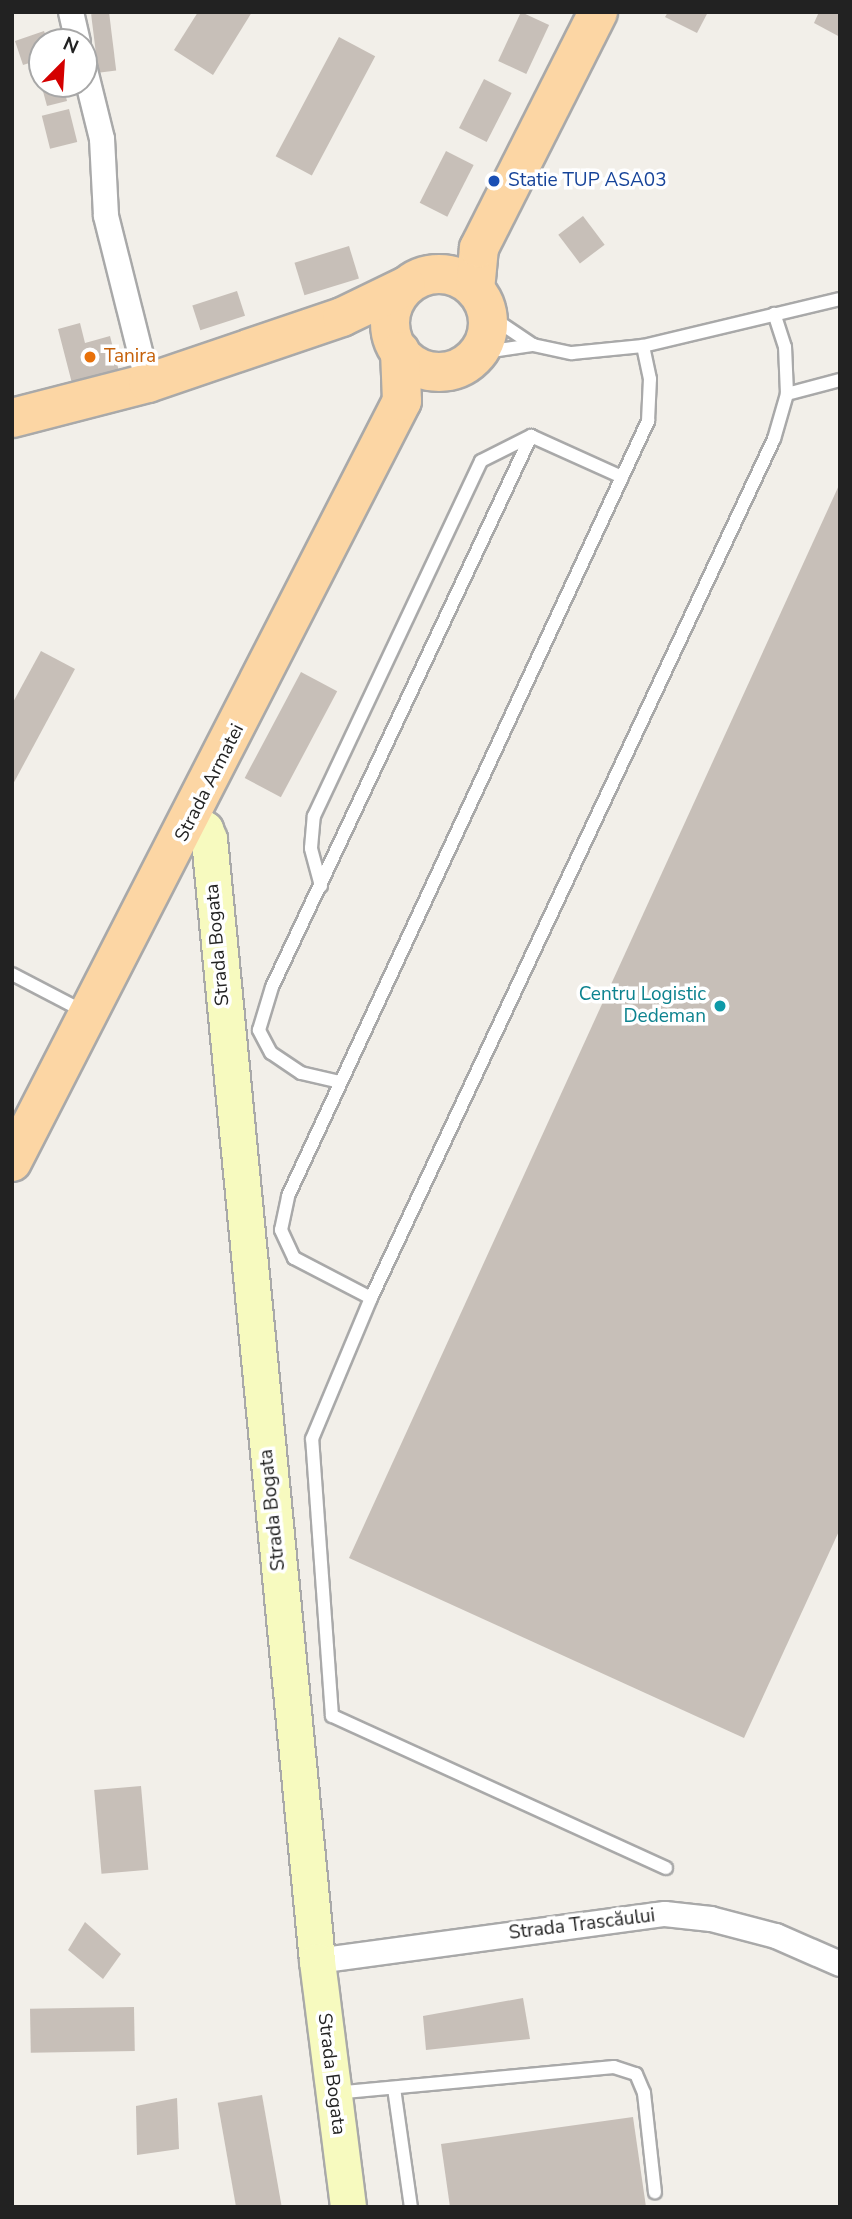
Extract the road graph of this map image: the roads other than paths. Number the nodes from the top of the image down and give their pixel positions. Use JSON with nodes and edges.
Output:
{"nodes":[{"id":1,"x":598,"y":12,"type":"edge"},
{"id":2,"x":92,"y":98,"type":"edge"},
{"id":3,"x":406,"y":286,"type":"junction"},
{"id":4,"x":468,"y":293,"type":"junction"},
{"id":5,"x":840,"y":299,"type":"edge"},
{"id":6,"x":353,"y":313,"type":"junction"},
{"id":7,"x":774,"y":314,"type":"junction"},
{"id":8,"x":396,"y":341,"type":"junction"},
{"id":9,"x":533,"y":345,"type":"junction"},
{"id":10,"x":643,"y":346,"type":"junction"},
{"id":11,"x":478,"y":353,"type":"junction"},
{"id":12,"x":444,"y":371,"type":"junction"},
{"id":13,"x":840,"y":380,"type":"edge"},
{"id":14,"x":148,"y":383,"type":"junction"},
{"id":15,"x":787,"y":394,"type":"junction"},
{"id":16,"x":402,"y":401,"type":"junction"},
{"id":17,"x":12,"y":418,"type":"edge"},
{"id":18,"x":531,"y":436,"type":"junction"},
{"id":19,"x":622,"y":477,"type":"junction"},
{"id":20,"x":191,"y":820,"type":"junction"},
{"id":21,"x":321,"y":886,"type":"junction"},
{"id":22,"x":12,"y":974,"type":"edge"},
{"id":23,"x":89,"y":1014,"type":"junction"},
{"id":24,"x":340,"y":1082,"type":"junction"},
{"id":25,"x":12,"y":1162,"type":"edge"},
{"id":26,"x":371,"y":1298,"type":"junction"},
{"id":27,"x":666,"y":1868,"type":"dead end"},
{"id":28,"x":317,"y":1961,"type":"junction"},
{"id":29,"x":840,"y":1964,"type":"edge"},
{"id":30,"x":394,"y":2088,"type":"junction"},
{"id":31,"x":334,"y":2093,"type":"junction"},
{"id":32,"x":655,"y":2192,"type":"dead end"},
{"id":33,"x":348,"y":2207,"type":"edge"},
{"id":34,"x":411,"y":2207,"type":"edge"}],
"edges":[{"from":1,"to":4,"type":"main road"},
{"from":2,"to":14,"type":"street"},
{"from":3,"to":4,"type":"main road"},
{"from":3,"to":6,"type":"main road"},
{"from":3,"to":8,"type":"main road"},
{"from":4,"to":9,"type":"lane"},
{"from":4,"to":11,"type":"main road"},
{"from":5,"to":7,"type":"lane"},
{"from":6,"to":8,"type":"main road"},
{"from":6,"to":14,"type":"main road"},
{"from":7,"to":10,"type":"lane"},
{"from":7,"to":15,"type":"lane"},
{"from":8,"to":12,"type":"main road"},
{"from":8,"to":16,"type":"main road","name":"Strada Armatei"},
{"from":9,"to":10,"type":"lane"},
{"from":9,"to":11,"type":"lane"},
{"from":10,"to":19,"type":"lane"},
{"from":11,"to":12,"type":"main road"},
{"from":12,"to":16,"type":"main road","name":"Strada Armatei"},
{"from":13,"to":15,"type":"lane"},
{"from":14,"to":17,"type":"main road"},
{"from":15,"to":26,"type":"lane"},
{"from":16,"to":20,"type":"main road","name":"Strada Armatei"},
{"from":18,"to":19,"type":"lane"},
{"from":18,"to":21,"type":"lane"},
{"from":18,"to":21,"type":"lane"},
{"from":19,"to":24,"type":"lane"},
{"from":20,"to":23,"type":"main road","name":"Strada Armatei"},
{"from":20,"to":28,"type":"main road","name":"Strada Bogata"},
{"from":21,"to":24,"type":"lane"},
{"from":22,"to":23,"type":"lane"},
{"from":23,"to":25,"type":"main road","name":"Strada Armatei"},
{"from":24,"to":26,"type":"lane"},
{"from":26,"to":27,"type":"lane"},
{"from":28,"to":29,"type":"street","name":"Strada Trascăului"},
{"from":28,"to":31,"type":"main road","name":"Strada Bogata"},
{"from":30,"to":31,"type":"lane"},
{"from":30,"to":32,"type":"lane"},
{"from":30,"to":34,"type":"lane"},
{"from":31,"to":33,"type":"main road","name":"Strada Bogata"}]}
